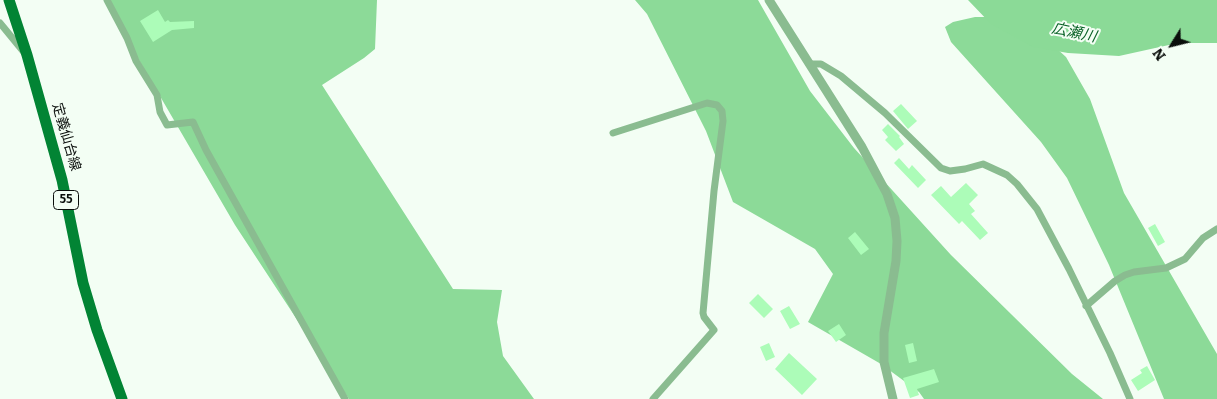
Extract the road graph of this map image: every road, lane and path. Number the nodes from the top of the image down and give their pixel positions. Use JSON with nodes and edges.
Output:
{"nodes":[{"id":1,"x":9,"y":0,"type":"edge"},
{"id":2,"x":107,"y":0,"type":"edge"},
{"id":3,"x":769,"y":0,"type":"edge"},
{"id":4,"x":0,"y":23,"type":"edge"},
{"id":5,"x":27,"y":55,"type":"junction"},
{"id":6,"x":809,"y":64,"type":"junction"},
{"id":7,"x":613,"y":133,"type":"dead end"},
{"id":8,"x":1217,"y":229,"type":"edge"},
{"id":9,"x":1086,"y":306,"type":"junction"},
{"id":10,"x":122,"y":399,"type":"edge"},
{"id":11,"x":345,"y":399,"type":"edge"},
{"id":12,"x":653,"y":399,"type":"edge"},
{"id":13,"x":893,"y":399,"type":"edge"},
{"id":14,"x":1130,"y":399,"type":"edge"}],
"edges":[{"from":1,"to":5,"type":"main road","name":"定義仙台線","number":"55"},
{"from":2,"to":11,"type":"street"},
{"from":3,"to":6,"type":"street"},
{"from":4,"to":5,"type":"street"},
{"from":5,"to":10,"type":"main road","name":"定義仙台線","number":"55"},
{"from":6,"to":9,"type":"street"},
{"from":6,"to":13,"type":"street"},
{"from":7,"to":12,"type":"street"},
{"from":8,"to":9,"type":"street"},
{"from":9,"to":14,"type":"street"}]}
